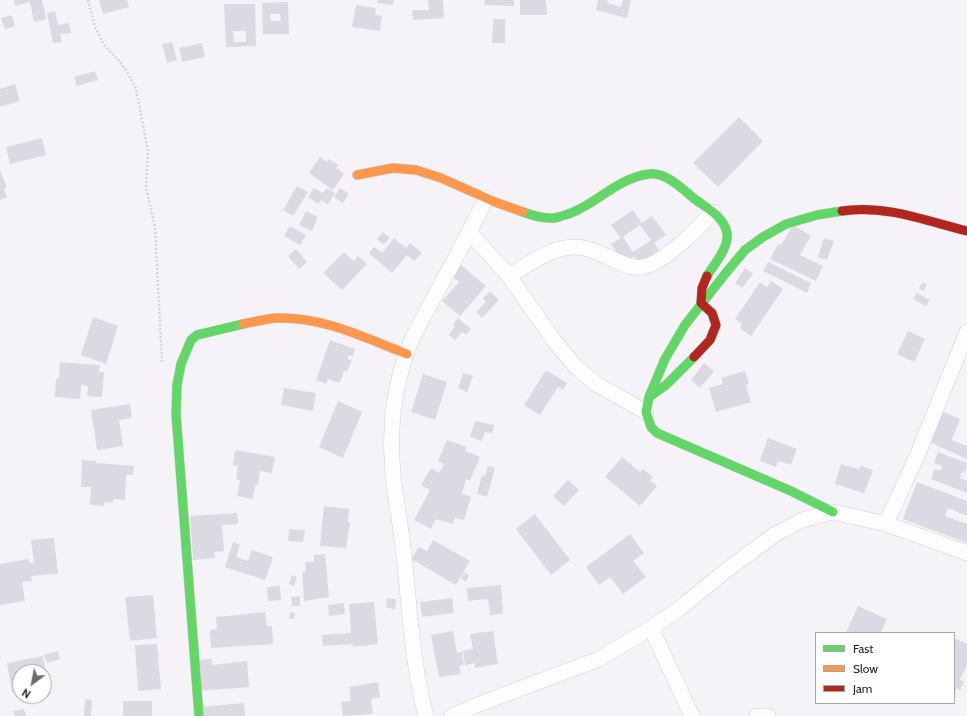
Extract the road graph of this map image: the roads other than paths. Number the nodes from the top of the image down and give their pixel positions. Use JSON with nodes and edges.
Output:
{"nodes":[{"id":1,"x":357,"y":175,"type":"dead end"},
{"id":2,"x":486,"y":198,"type":"junction"},
{"id":3,"x":713,"y":212,"type":"junction"},
{"id":4,"x":967,"y":231,"type":"edge"},
{"id":5,"x":470,"y":233,"type":"junction"},
{"id":6,"x":509,"y":276,"type":"junction"},
{"id":7,"x":701,"y":303,"type":"junction"},
{"id":8,"x":967,"y":332,"type":"edge"},
{"id":9,"x":406,"y":354,"type":"junction"},
{"id":10,"x":650,"y":397,"type":"junction"},
{"id":11,"x":646,"y":412,"type":"junction"},
{"id":12,"x":833,"y":512,"type":"junction"},
{"id":13,"x":886,"y":524,"type":"junction"},
{"id":14,"x":967,"y":554,"type":"edge"},
{"id":15,"x":651,"y":628,"type":"junction"},
{"id":16,"x":199,"y":716,"type":"edge"},
{"id":17,"x":426,"y":716,"type":"edge"},
{"id":18,"x":452,"y":716,"type":"edge"},
{"id":19,"x":692,"y":716,"type":"edge"},
{"id":20,"x":757,"y":716,"type":"edge"},
{"id":21,"x":768,"y":716,"type":"edge"}],
"edges":[{"from":1,"to":2,"type":"street"},
{"from":2,"to":3,"type":"street"},
{"from":2,"to":5,"type":"street"},
{"from":3,"to":6,"type":"street"},
{"from":3,"to":7,"type":"street"},
{"from":4,"to":7,"type":"street"},
{"from":5,"to":6,"type":"street"},
{"from":5,"to":9,"type":"street"},
{"from":6,"to":11,"type":"street"},
{"from":7,"to":10,"type":"street"},
{"from":7,"to":10,"type":"street"},
{"from":8,"to":13,"type":"street"},
{"from":9,"to":16,"type":"street"},
{"from":9,"to":17,"type":"street"},
{"from":10,"to":11,"type":"street"},
{"from":11,"to":12,"type":"street"},
{"from":12,"to":13,"type":"street"},
{"from":12,"to":15,"type":"street"},
{"from":13,"to":14,"type":"street"},
{"from":15,"to":18,"type":"street"},
{"from":15,"to":19,"type":"street"},
{"from":20,"to":21,"type":"street"}]}
